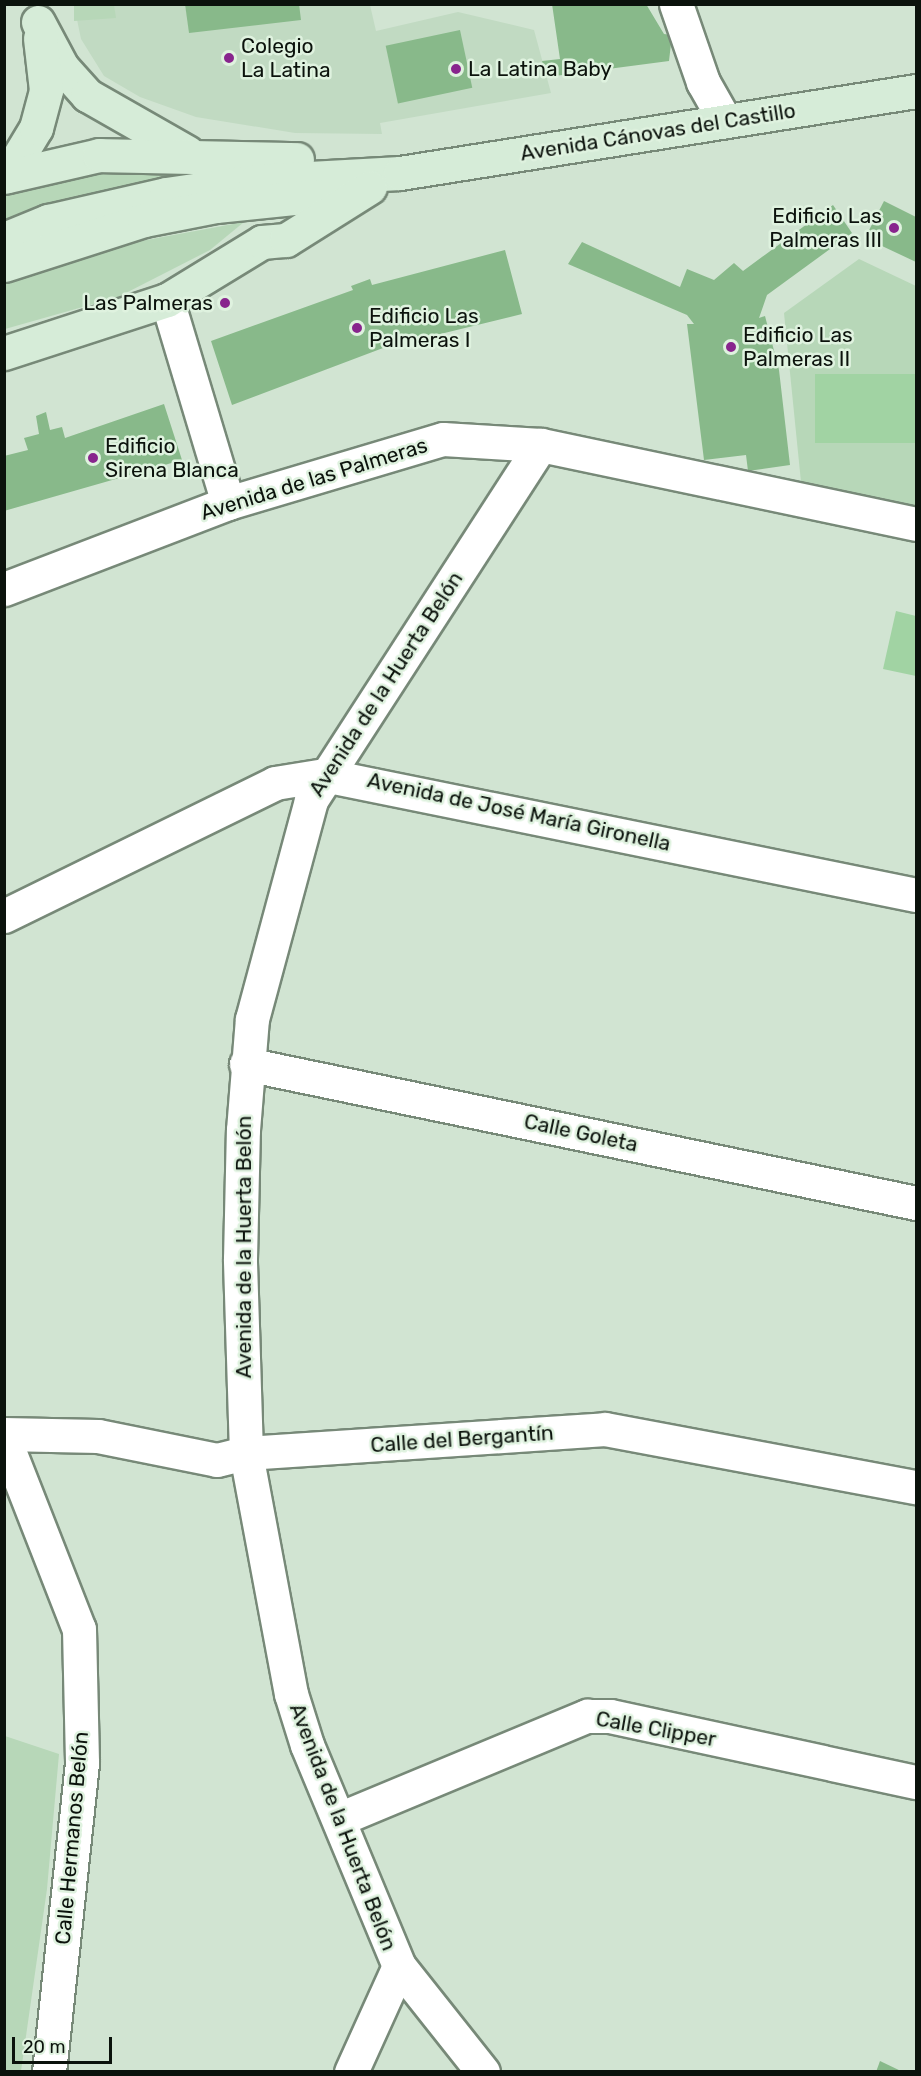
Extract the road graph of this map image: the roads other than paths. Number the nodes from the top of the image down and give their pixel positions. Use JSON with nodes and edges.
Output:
{"nodes":[{"id":1,"x":676,"y":4,"type":"edge"},
{"id":2,"x":38,"y":13,"type":"edge"},
{"id":3,"x":916,"y":91,"type":"edge"},
{"id":4,"x":725,"y":121,"type":"junction"},
{"id":5,"x":194,"y":156,"type":"junction"},
{"id":6,"x":230,"y":157,"type":"junction"},
{"id":7,"x":400,"y":173,"type":"junction"},
{"id":8,"x":6,"y":176,"type":"edge"},
{"id":9,"x":370,"y":188,"type":"junction"},
{"id":10,"x":261,"y":192,"type":"junction"},
{"id":11,"x":4,"y":239,"type":"edge"},
{"id":12,"x":262,"y":242,"type":"junction"},
{"id":13,"x":4,"y":266,"type":"edge"},
{"id":14,"x":167,"y":300,"type":"junction"},
{"id":15,"x":4,"y":353,"type":"edge"},
{"id":16,"x":541,"y":445,"type":"junction"},
{"id":17,"x":228,"y":503,"type":"junction"},
{"id":18,"x":916,"y":524,"type":"edge"},
{"id":19,"x":4,"y":589,"type":"edge"},
{"id":20,"x":324,"y":775,"type":"junction"},
{"id":21,"x":916,"y":895,"type":"edge"},
{"id":22,"x":4,"y":916,"type":"edge"},
{"id":23,"x":246,"y":1064,"type":"junction"},
{"id":24,"x":916,"y":1203,"type":"edge"},
{"id":25,"x":4,"y":1436,"type":"edge"},
{"id":26,"x":246,"y":1453,"type":"junction"},
{"id":27,"x":916,"y":1487,"type":"edge"},
{"id":28,"x":916,"y":1782,"type":"edge"},
{"id":29,"x":339,"y":1819,"type":"junction"},
{"id":30,"x":399,"y":1966,"type":"junction"},
{"id":31,"x":49,"y":2072,"type":"edge"},
{"id":32,"x":351,"y":2072,"type":"edge"},
{"id":33,"x":483,"y":2072,"type":"edge"}],
"edges":[{"from":1,"to":4,"type":"street"},
{"from":2,"to":5,"type":"main road"},
{"from":2,"to":8,"type":"main road"},
{"from":3,"to":4,"type":"main road","name":"Avenida Cánovas del Castillo"},
{"from":4,"to":7,"type":"main road","name":"Avenida Cánovas del Castillo"},
{"from":5,"to":6,"type":"main road"},
{"from":5,"to":8,"type":"main road"},
{"from":6,"to":7,"type":"main road"},
{"from":6,"to":10,"type":"main road"},
{"from":7,"to":9,"type":"main road","name":"Avenida Cánovas del Castillo"},
{"from":7,"to":10,"type":"main road","name":"Avenida Cánovas del Castillo"},
{"from":9,"to":10,"type":"main road","name":"Avenida Cánovas del Castillo"},
{"from":9,"to":12,"type":"main road"},
{"from":10,"to":11,"type":"main road","name":"Avenida Cánovas del Castillo"},
{"from":10,"to":12,"type":"main road"},
{"from":10,"to":13,"type":"main road","name":"Avenida Cánovas del Castillo"},
{"from":12,"to":14,"type":"main road"},
{"from":14,"to":15,"type":"main road"},
{"from":14,"to":17,"type":"street"},
{"from":16,"to":17,"type":"street","name":"Avenida de las Palmeras"},
{"from":16,"to":18,"type":"street","name":"Avenida de las Palmeras"},
{"from":16,"to":20,"type":"street","name":"Avenida de la Huerta Belón"},
{"from":17,"to":19,"type":"street","name":"Avenida de las Palmeras"},
{"from":20,"to":21,"type":"street","name":"Avenida de José María Gironella"},
{"from":20,"to":22,"type":"street","name":"Avenida de José María Gironella"},
{"from":20,"to":23,"type":"street","name":"Avenida de la Huerta Belón"},
{"from":23,"to":24,"type":"street","name":"Calle Goleta"},
{"from":23,"to":26,"type":"street","name":"Avenida de la Huerta Belón"},
{"from":25,"to":26,"type":"street","name":"Calle del Bergantín"},
{"from":25,"to":31,"type":"street","name":"Calle Hermanos Belón"},
{"from":26,"to":27,"type":"street","name":"Calle del Bergantín"},
{"from":26,"to":29,"type":"street","name":"Avenida de la Huerta Belón"},
{"from":28,"to":29,"type":"street","name":"Calle Clipper"},
{"from":29,"to":30,"type":"street","name":"Avenida de la Huerta Belón"},
{"from":30,"to":32,"type":"street"},
{"from":30,"to":33,"type":"street","name":"Avenida de la Huerta Belón"}]}
